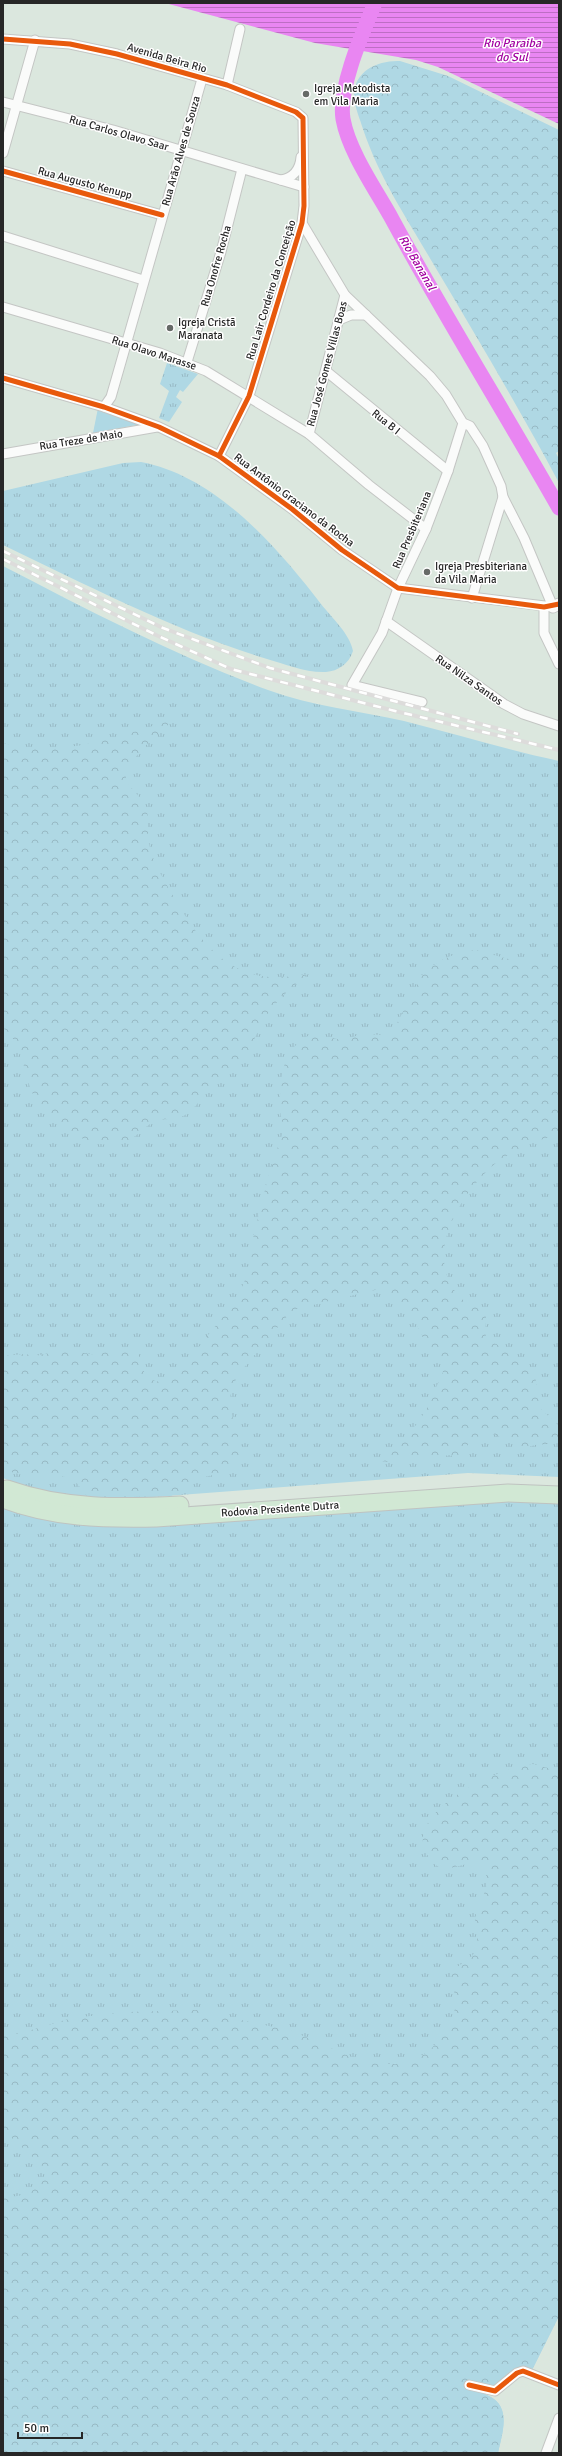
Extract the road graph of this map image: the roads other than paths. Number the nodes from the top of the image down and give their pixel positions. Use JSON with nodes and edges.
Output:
{"nodes":[{"id":1,"x":240,"y":28,"type":"dead end"},
{"id":2,"x":3,"y":39,"type":"edge"},
{"id":3,"x":35,"y":40,"type":"junction"},
{"id":4,"x":202,"y":79,"type":"junction"},
{"id":5,"x":227,"y":85,"type":"junction"},
{"id":6,"x":3,"y":102,"type":"edge"},
{"id":7,"x":16,"y":106,"type":"junction"},
{"id":8,"x":304,"y":132,"type":"junction"},
{"id":9,"x":180,"y":151,"type":"junction"},
{"id":10,"x":3,"y":153,"type":"edge"},
{"id":11,"x":242,"y":169,"type":"junction"},
{"id":12,"x":3,"y":171,"type":"edge"},
{"id":13,"x":281,"y":180,"type":"junction"},
{"id":14,"x":304,"y":187,"type":"junction"},
{"id":15,"x":162,"y":214,"type":"junction"},
{"id":16,"x":302,"y":223,"type":"junction"},
{"id":17,"x":3,"y":236,"type":"edge"},
{"id":18,"x":143,"y":280,"type":"junction"},
{"id":19,"x":346,"y":294,"type":"junction"},
{"id":20,"x":3,"y":307,"type":"edge"},
{"id":21,"x":366,"y":315,"type":"junction"},
{"id":22,"x":339,"y":320,"type":"junction"},
{"id":23,"x":125,"y":342,"type":"junction"},
{"id":24,"x":187,"y":362,"type":"junction"},
{"id":25,"x":326,"y":371,"type":"junction"},
{"id":26,"x":3,"y":378,"type":"edge"},
{"id":27,"x":249,"y":396,"type":"junction"},
{"id":28,"x":104,"y":407,"type":"junction"},
{"id":29,"x":463,"y":423,"type":"junction"},
{"id":30,"x":159,"y":427,"type":"junction"},
{"id":31,"x":309,"y":434,"type":"junction"},
{"id":32,"x":3,"y":454,"type":"edge"},
{"id":33,"x":219,"y":456,"type":"junction"},
{"id":34,"x":448,"y":471,"type":"junction"},
{"id":35,"x":503,"y":497,"type":"junction"},
{"id":36,"x":426,"y":529,"type":"junction"},
{"id":37,"x":398,"y":588,"type":"junction"},
{"id":38,"x":472,"y":598,"type":"junction"},
{"id":39,"x":552,"y":606,"type":"edge"},
{"id":40,"x":386,"y":621,"type":"junction"},
{"id":41,"x":559,"y":664,"type":"edge"},
{"id":42,"x":422,"y":702,"type":"dead end"},
{"id":43,"x":559,"y":726,"type":"edge"},
{"id":44,"x":559,"y":1486,"type":"edge"},
{"id":45,"x":3,"y":1487,"type":"edge"},
{"id":46,"x":559,"y":1495,"type":"edge"},
{"id":47,"x":3,"y":1499,"type":"edge"},
{"id":48,"x":469,"y":2384,"type":"dead end"},
{"id":49,"x":559,"y":2385,"type":"edge"},
{"id":50,"x":559,"y":2418,"type":"edge"},
{"id":51,"x":546,"y":2453,"type":"edge"}],
"edges":[{"from":1,"to":5,"type":"street"},
{"from":2,"to":3,"type":"street","name":"Avenida Beira Rio"},
{"from":3,"to":4,"type":"street","name":"Avenida Beira Rio"},
{"from":3,"to":7,"type":"street"},
{"from":4,"to":5,"type":"street","name":"Avenida Beira Rio"},
{"from":4,"to":9,"type":"street","name":"Rua Arão Alves de Souza"},
{"from":5,"to":8,"type":"street","name":"Avenida Beira Rio"},
{"from":6,"to":7,"type":"street","name":"Rua Carlos Olavo Saar"},
{"from":7,"to":9,"type":"street","name":"Rua Carlos Olavo Saar"},
{"from":7,"to":10,"type":"street"},
{"from":8,"to":13,"type":"street"},
{"from":8,"to":14,"type":"street","name":"Rua Lair Cordeiro da Conceição"},
{"from":9,"to":11,"type":"street","name":"Rua Carlos Olavo Saar"},
{"from":9,"to":15,"type":"street","name":"Rua Arão Alves de Souza"},
{"from":11,"to":13,"type":"street","name":"Rua Carlos Olavo Saar"},
{"from":11,"to":24,"type":"street","name":"Rua Onofre Rocha"},
{"from":12,"to":15,"type":"street","name":"Rua Augusto Kenupp"},
{"from":13,"to":14,"type":"street","name":"Rua Carlos Olavo Saar"},
{"from":14,"to":16,"type":"street","name":"Rua Lair Cordeiro da Conceição"},
{"from":15,"to":18,"type":"street","name":"Rua Arão Alves de Souza"},
{"from":16,"to":19,"type":"street"},
{"from":16,"to":27,"type":"street","name":"Rua Lair Cordeiro da Conceição"},
{"from":17,"to":18,"type":"street"},
{"from":18,"to":23,"type":"street","name":"Rua Arão Alves de Souza"},
{"from":19,"to":21,"type":"street"},
{"from":19,"to":22,"type":"street","name":"Rua José Gomes Villas Boas"},
{"from":20,"to":23,"type":"street","name":"Rua Olavo Marasse"},
{"from":21,"to":22,"type":"street"},
{"from":21,"to":29,"type":"street"},
{"from":22,"to":25,"type":"street","name":"Rua José Gomes Villas Boas"},
{"from":23,"to":24,"type":"street","name":"Rua Olavo Marasse"},
{"from":23,"to":28,"type":"street","name":"Rua Arão Alves de Souza"},
{"from":24,"to":27,"type":"street","name":"Rua Olavo Marasse"},
{"from":25,"to":31,"type":"street","name":"Rua José Gomes Villas Boas"},
{"from":25,"to":34,"type":"street","name":"Rua B I"},
{"from":26,"to":28,"type":"street","name":"Rua Antônio Graciano da Rocha"},
{"from":27,"to":31,"type":"street","name":"Rua Olavo Marasse"},
{"from":27,"to":33,"type":"street","name":"Rua Lair Cordeiro da Conceição"},
{"from":28,"to":30,"type":"street","name":"Rua Antônio Graciano da Rocha"},
{"from":29,"to":34,"type":"street","name":"Rua Presbiteriana"},
{"from":29,"to":35,"type":"street"},
{"from":30,"to":32,"type":"street","name":"Rua Treze de Maio"},
{"from":30,"to":33,"type":"street","name":"Rua Antônio Graciano da Rocha"},
{"from":31,"to":36,"type":"street","name":"Rua Olavo Marasse"},
{"from":33,"to":37,"type":"street","name":"Rua Antônio Graciano da Rocha"},
{"from":34,"to":36,"type":"street","name":"Rua Presbiteriana"},
{"from":35,"to":38,"type":"street"},
{"from":35,"to":39,"type":"street"},
{"from":36,"to":37,"type":"street","name":"Rua Presbiteriana"},
{"from":37,"to":38,"type":"street","name":"Rua Antônio Graciano da Rocha"},
{"from":37,"to":40,"type":"street","name":"Rua Presbiteriana"},
{"from":38,"to":39,"type":"street","name":"Rua Antônio Graciano da Rocha"},
{"from":39,"to":41,"type":"street"},
{"from":40,"to":42,"type":"street","name":"Rua Presbiteriana"},
{"from":40,"to":43,"type":"street","name":"Rua Nilza Santos"},
{"from":44,"to":45,"type":"highway","name":"Rodovia Presidente Dutra"},
{"from":46,"to":47,"type":"highway","name":"Rodovia Presidente Dutra"},
{"from":48,"to":49,"type":"street"},
{"from":50,"to":51,"type":"street"}]}
